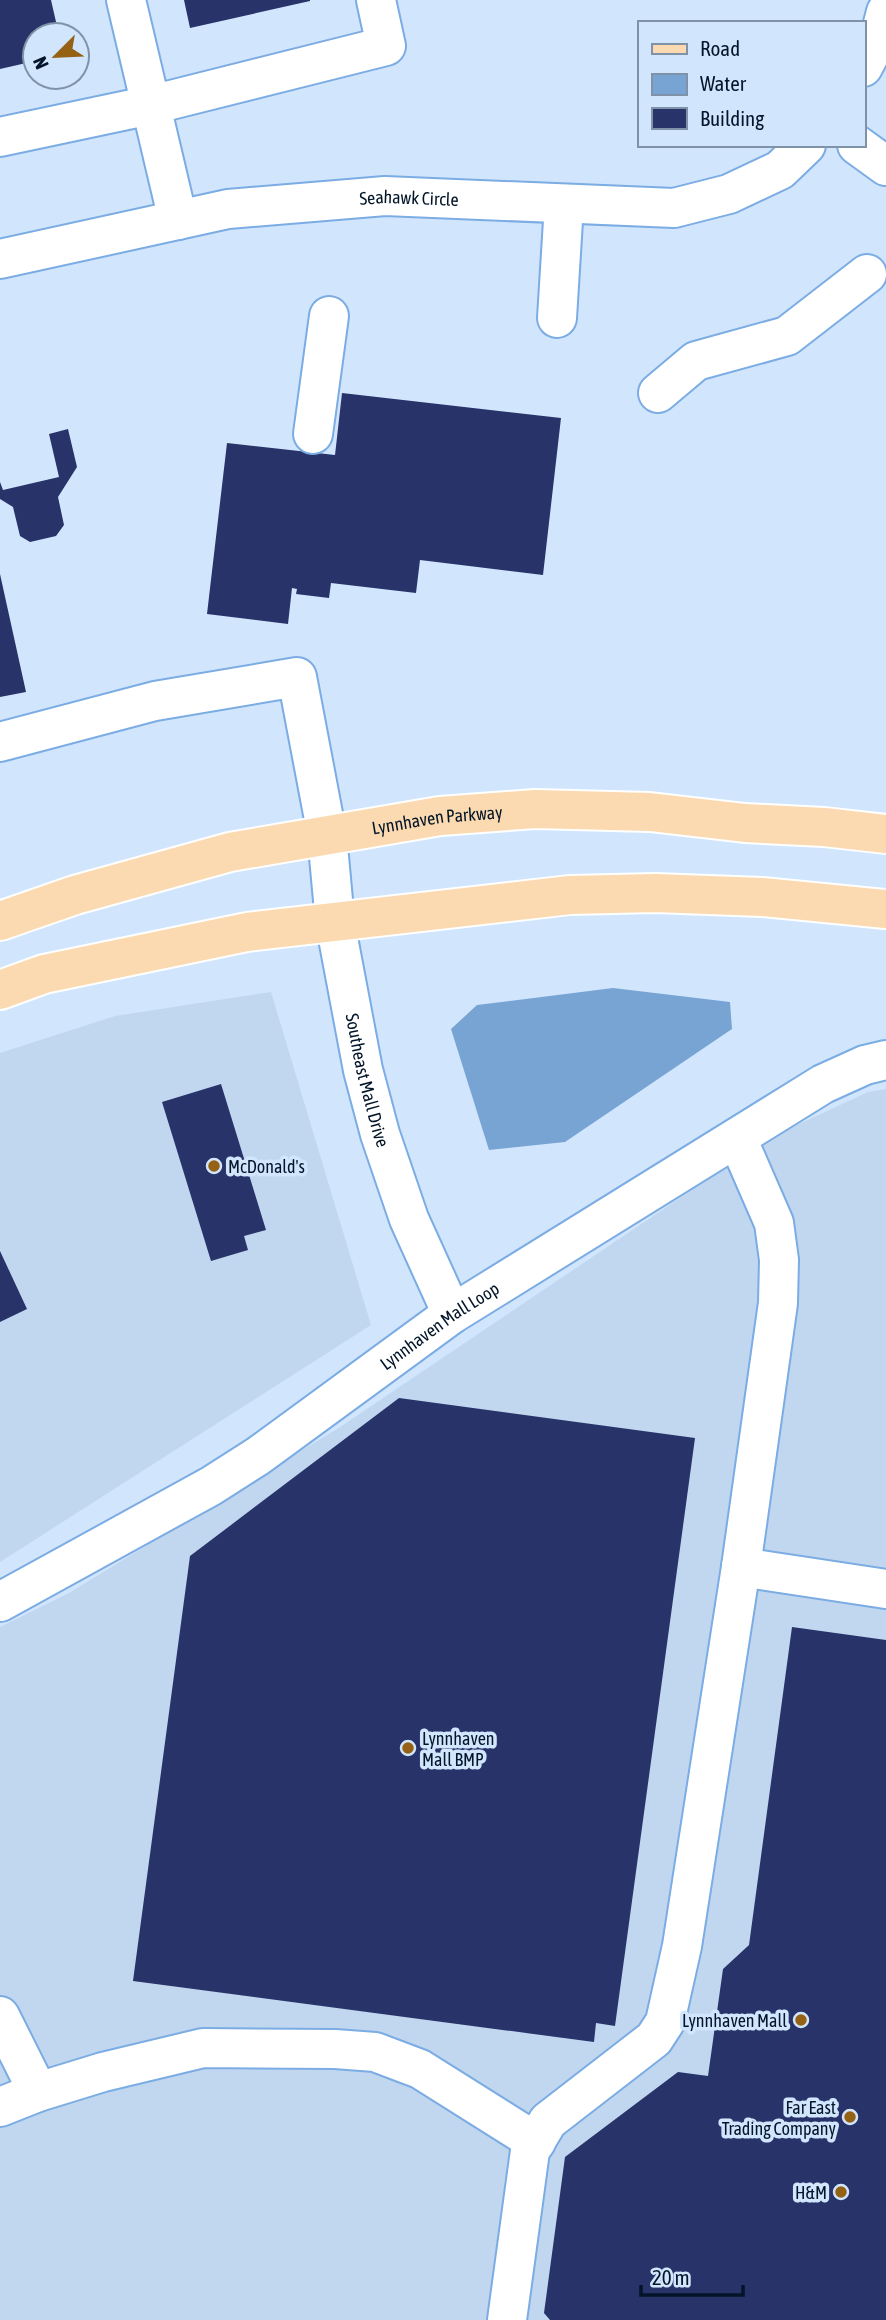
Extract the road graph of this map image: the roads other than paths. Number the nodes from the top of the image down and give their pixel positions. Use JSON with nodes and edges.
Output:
{"nodes":[{"id":1,"x":126,"y":0,"type":"edge"},
{"id":2,"x":376,"y":0,"type":"edge"},
{"id":3,"x":886,"y":12,"type":"edge"},
{"id":4,"x":865,"y":63,"type":"edge"},
{"id":5,"x":151,"y":105,"type":"junction"},
{"id":6,"x":0,"y":137,"type":"edge"},
{"id":7,"x":804,"y":147,"type":"edge"},
{"id":8,"x":860,"y":147,"type":"edge"},
{"id":9,"x":886,"y":166,"type":"edge"},
{"id":10,"x":564,"y":204,"type":"junction"},
{"id":11,"x":178,"y":220,"type":"junction"},
{"id":12,"x":0,"y":259,"type":"edge"},
{"id":13,"x":867,"y":274,"type":"dead end"},
{"id":14,"x":329,"y":316,"type":"dead end"},
{"id":15,"x":557,"y":318,"type":"dead end"},
{"id":16,"x":658,"y":393,"type":"dead end"},
{"id":17,"x":313,"y":433,"type":"dead end"},
{"id":18,"x":0,"y":742,"type":"edge"},
{"id":19,"x":886,"y":834,"type":"edge"},
{"id":20,"x":327,"y":835,"type":"junction"},
{"id":21,"x":886,"y":909,"type":"edge"},
{"id":22,"x":0,"y":921,"type":"edge"},
{"id":23,"x":335,"y":922,"type":"junction"},
{"id":24,"x":0,"y":990,"type":"edge"},
{"id":25,"x":886,"y":1060,"type":"edge"},
{"id":26,"x":737,"y":1138,"type":"junction"},
{"id":27,"x":452,"y":1314,"type":"junction"},
{"id":28,"x":741,"y":1567,"type":"junction"},
{"id":29,"x":886,"y":1589,"type":"edge"},
{"id":30,"x":0,"y":1602,"type":"edge"},
{"id":31,"x":0,"y":2016,"type":"edge"},
{"id":32,"x":38,"y":2092,"type":"junction"},
{"id":33,"x":0,"y":2107,"type":"edge"},
{"id":34,"x":536,"y":2141,"type":"junction"},
{"id":35,"x":507,"y":2320,"type":"edge"}],
"edges":[{"from":1,"to":5,"type":"street"},
{"from":2,"to":5,"type":"street"},
{"from":3,"to":4,"type":"street"},
{"from":5,"to":6,"type":"street"},
{"from":5,"to":11,"type":"street"},
{"from":7,"to":10,"type":"street","name":"Seahawk Circle"},
{"from":8,"to":9,"type":"street"},
{"from":10,"to":11,"type":"street","name":"Seahawk Circle"},
{"from":10,"to":15,"type":"street"},
{"from":11,"to":12,"type":"street","name":"Seahawk Circle"},
{"from":13,"to":16,"type":"street"},
{"from":14,"to":17,"type":"street"},
{"from":18,"to":20,"type":"street","name":"Southeast Mall Drive"},
{"from":19,"to":20,"type":"main road","name":"Lynnhaven Parkway"},
{"from":20,"to":22,"type":"main road","name":"Lynnhaven Parkway"},
{"from":20,"to":23,"type":"street","name":"Southeast Mall Drive"},
{"from":21,"to":23,"type":"main road"},
{"from":23,"to":24,"type":"main road"},
{"from":23,"to":27,"type":"street","name":"Southeast Mall Drive"},
{"from":25,"to":26,"type":"street","name":"Lynnhaven Mall Loop"},
{"from":26,"to":27,"type":"street","name":"Lynnhaven Mall Loop"},
{"from":26,"to":28,"type":"street"},
{"from":27,"to":30,"type":"street","name":"Lynnhaven Mall Loop"},
{"from":28,"to":29,"type":"street"},
{"from":28,"to":34,"type":"street"},
{"from":31,"to":32,"type":"street"},
{"from":32,"to":33,"type":"street"},
{"from":32,"to":34,"type":"street"},
{"from":34,"to":35,"type":"street"}]}
